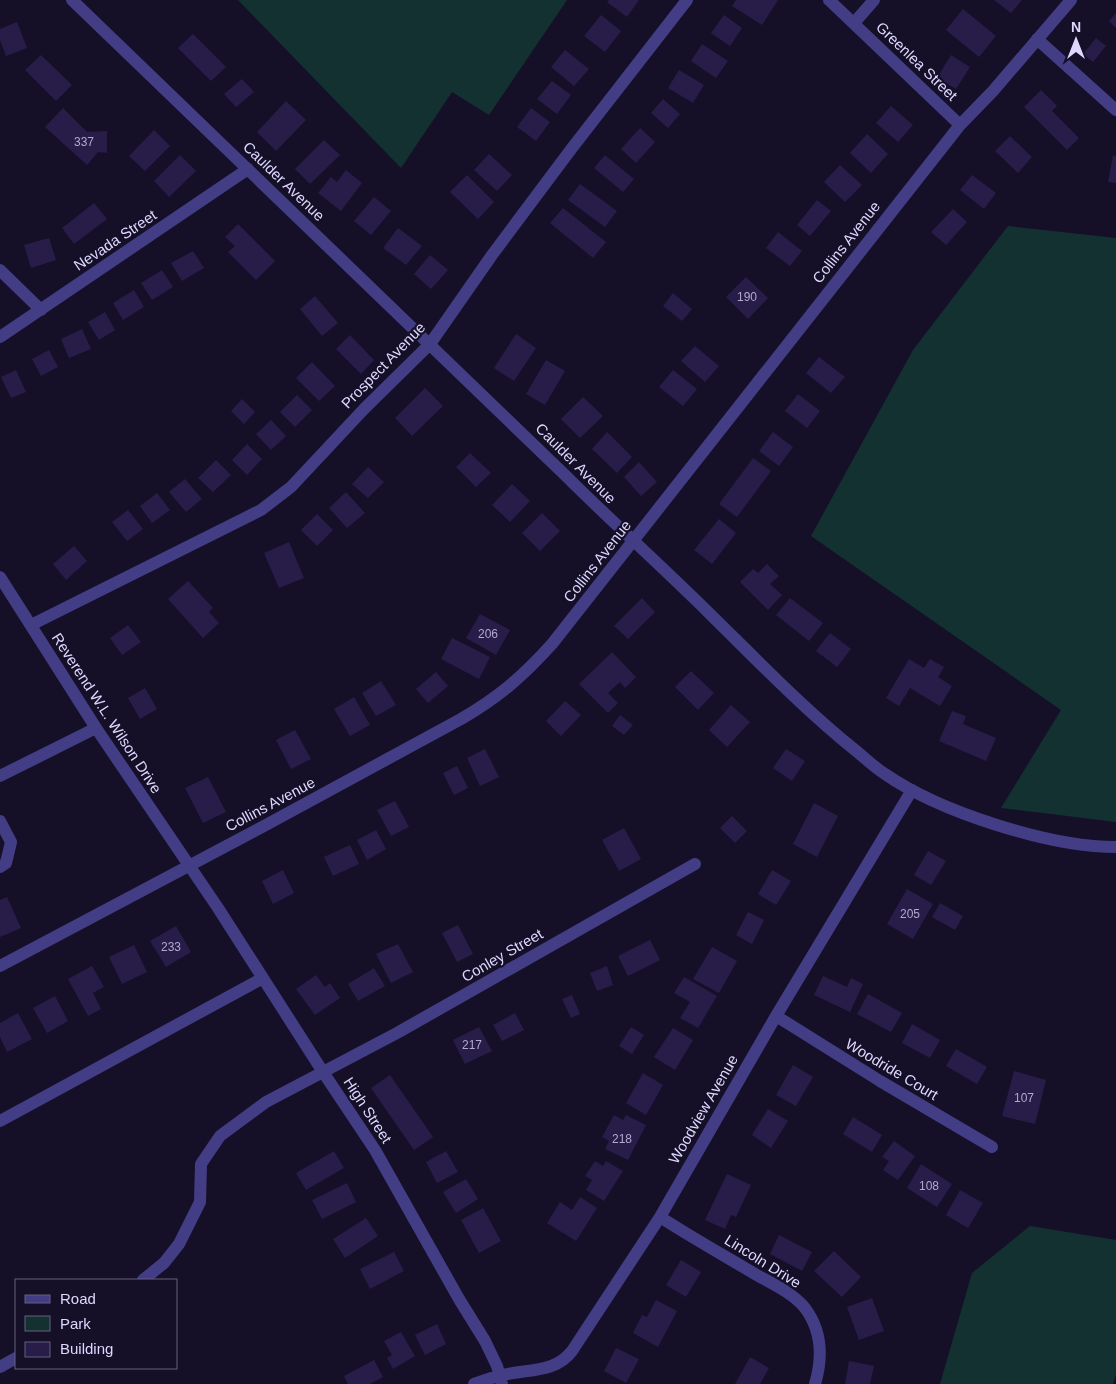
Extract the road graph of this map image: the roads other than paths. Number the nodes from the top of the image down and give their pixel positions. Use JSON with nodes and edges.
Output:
{"nodes":[{"id":1,"x":72,"y":0,"type":"edge"},
{"id":2,"x":687,"y":0,"type":"edge"},
{"id":3,"x":829,"y":0,"type":"edge"},
{"id":4,"x":874,"y":0,"type":"edge"},
{"id":5,"x":1070,"y":0,"type":"edge"},
{"id":6,"x":854,"y":23,"type":"junction"},
{"id":7,"x":1037,"y":39,"type":"junction"},
{"id":8,"x":1116,"y":110,"type":"edge"},
{"id":9,"x":960,"y":125,"type":"junction"},
{"id":10,"x":248,"y":169,"type":"junction"},
{"id":11,"x":0,"y":270,"type":"edge"},
{"id":12,"x":41,"y":310,"type":"junction"},
{"id":13,"x":0,"y":337,"type":"edge"},
{"id":14,"x":430,"y":344,"type":"junction"},
{"id":15,"x":633,"y":541,"type":"junction"},
{"id":16,"x":0,"y":578,"type":"edge"},
{"id":17,"x":31,"y":625,"type":"junction"},
{"id":18,"x":96,"y":728,"type":"junction"},
{"id":19,"x":0,"y":776,"type":"edge"},
{"id":20,"x":912,"y":790,"type":"junction"},
{"id":21,"x":0,"y":821,"type":"edge"},
{"id":22,"x":1116,"y":847,"type":"edge"},
{"id":23,"x":695,"y":864,"type":"dead end"},
{"id":24,"x":189,"y":865,"type":"junction"},
{"id":25,"x":0,"y":868,"type":"edge"},
{"id":26,"x":0,"y":966,"type":"edge"},
{"id":27,"x":263,"y":978,"type":"junction"},
{"id":28,"x":776,"y":1016,"type":"junction"},
{"id":29,"x":323,"y":1072,"type":"junction"},
{"id":30,"x":0,"y":1121,"type":"edge"},
{"id":31,"x":992,"y":1147,"type":"dead end"},
{"id":32,"x":660,"y":1217,"type":"junction"},
{"id":33,"x":144,"y":1279,"type":"edge"},
{"id":34,"x":15,"y":1359,"type":"edge"},
{"id":35,"x":0,"y":1367,"type":"edge"},
{"id":36,"x":501,"y":1380,"type":"edge"},
{"id":37,"x":474,"y":1384,"type":"edge"},
{"id":38,"x":815,"y":1384,"type":"edge"}],
"edges":[{"from":1,"to":10,"type":"street","name":"Caulder Avenue"},
{"from":2,"to":14,"type":"street","name":"Prospect Avenue"},
{"from":3,"to":6,"type":"street","name":"Greenlea Street"},
{"from":4,"to":6,"type":"street"},
{"from":5,"to":7,"type":"street","name":"Collins Avenue"},
{"from":6,"to":9,"type":"street","name":"Greenlea Street"},
{"from":7,"to":8,"type":"street"},
{"from":7,"to":9,"type":"street","name":"Collins Avenue"},
{"from":9,"to":15,"type":"street","name":"Collins Avenue"},
{"from":10,"to":12,"type":"street","name":"Nevada Street"},
{"from":10,"to":14,"type":"street","name":"Caulder Avenue"},
{"from":11,"to":12,"type":"street"},
{"from":12,"to":13,"type":"street","name":"Nevada Street"},
{"from":14,"to":15,"type":"street","name":"Caulder Avenue"},
{"from":14,"to":17,"type":"street","name":"Prospect Avenue"},
{"from":15,"to":20,"type":"street","name":"Caulder Avenue"},
{"from":15,"to":24,"type":"street","name":"Collins Avenue"},
{"from":16,"to":17,"type":"street","name":"Reverend W.L. Wilson Drive"},
{"from":17,"to":18,"type":"street","name":"Reverend W.L. Wilson Drive"},
{"from":18,"to":19,"type":"street"},
{"from":18,"to":24,"type":"street","name":"Reverend W.L. Wilson Drive"},
{"from":20,"to":22,"type":"street","name":"Caulder Avenue"},
{"from":20,"to":28,"type":"street","name":"Woodview Avenue"},
{"from":21,"to":25,"type":"street"},
{"from":23,"to":29,"type":"street","name":"Conley Street"},
{"from":24,"to":26,"type":"street","name":"Collins Avenue"},
{"from":24,"to":27,"type":"street","name":"High Street"},
{"from":27,"to":29,"type":"street","name":"High Street"},
{"from":27,"to":30,"type":"street"},
{"from":28,"to":31,"type":"street","name":"Woodride Court"},
{"from":28,"to":32,"type":"street","name":"Woodview Avenue"},
{"from":29,"to":33,"type":"street","name":"Conley Street"},
{"from":29,"to":36,"type":"street","name":"High Street"},
{"from":32,"to":36,"type":"street","name":"Woodview Avenue"},
{"from":32,"to":38,"type":"street","name":"Lincoln Drive"},
{"from":34,"to":35,"type":"street"},
{"from":36,"to":37,"type":"street","name":"Woodview Avenue"}]}
